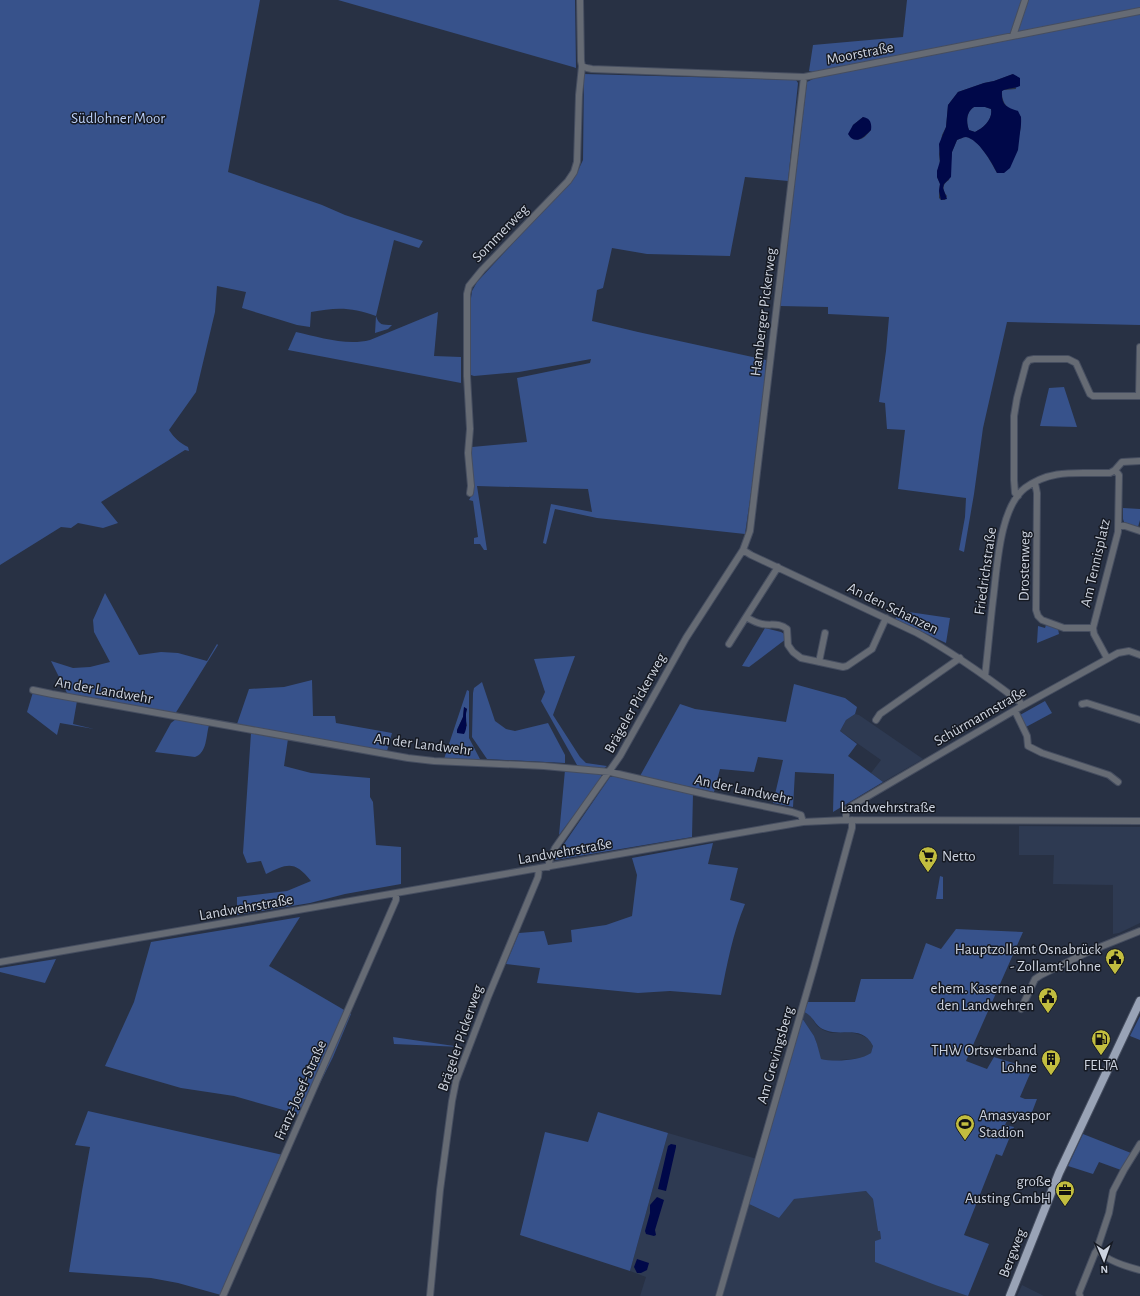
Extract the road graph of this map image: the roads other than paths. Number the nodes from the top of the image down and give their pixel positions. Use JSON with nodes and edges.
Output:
{"nodes":[{"id":1,"x":580,"y":0,"type":"edge"},
{"id":2,"x":1025,"y":0,"type":"edge"},
{"id":3,"x":1140,"y":11,"type":"edge"},
{"id":4,"x":1013,"y":36,"type":"junction"},
{"id":5,"x":582,"y":66,"type":"junction"},
{"id":6,"x":804,"y":77,"type":"junction"},
{"id":7,"x":1140,"y":347,"type":"edge"},
{"id":8,"x":1140,"y":396,"type":"edge"},
{"id":9,"x":1140,"y":461,"type":"edge"},
{"id":10,"x":1116,"y":470,"type":"junction"},
{"id":11,"x":1035,"y":483,"type":"junction"},
{"id":12,"x":470,"y":493,"type":"dead end"},
{"id":13,"x":1018,"y":496,"type":"junction"},
{"id":14,"x":1119,"y":526,"type":"junction"},
{"id":15,"x":1140,"y":531,"type":"edge"},
{"id":16,"x":743,"y":550,"type":"junction"},
{"id":17,"x":778,"y":567,"type":"junction"},
{"id":18,"x":746,"y":617,"type":"junction"},
{"id":19,"x":886,"y":618,"type":"junction"},
{"id":20,"x":1093,"y":628,"type":"junction"},
{"id":21,"x":825,"y":633,"type":"dead end"},
{"id":22,"x":729,"y":644,"type":"dead end"},
{"id":23,"x":1140,"y":655,"type":"edge"},
{"id":24,"x":960,"y":658,"type":"junction"},
{"id":25,"x":1107,"y":658,"type":"junction"},
{"id":26,"x":819,"y":662,"type":"junction"},
{"id":27,"x":985,"y":676,"type":"junction"},
{"id":28,"x":34,"y":690,"type":"dead end"},
{"id":29,"x":1082,"y":704,"type":"dead end"},
{"id":30,"x":1022,"y":706,"type":"junction"},
{"id":31,"x":1015,"y":711,"type":"junction"},
{"id":32,"x":876,"y":720,"type":"dead end"},
{"id":33,"x":1140,"y":720,"type":"edge"},
{"id":34,"x":610,"y":772,"type":"junction"},
{"id":35,"x":1118,"y":782,"type":"dead end"},
{"id":36,"x":846,"y":820,"type":"junction"},
{"id":37,"x":852,"y":820,"type":"junction"},
{"id":38,"x":803,"y":822,"type":"junction"},
{"id":39,"x":1140,"y":822,"type":"edge"},
{"id":40,"x":548,"y":867,"type":"junction"},
{"id":41,"x":539,"y":869,"type":"junction"},
{"id":42,"x":396,"y":894,"type":"junction"},
{"id":43,"x":1140,"y":931,"type":"edge"},
{"id":44,"x":0,"y":962,"type":"edge"},
{"id":45,"x":1140,"y":1001,"type":"edge"},
{"id":46,"x":1021,"y":1009,"type":"dead end"},
{"id":47,"x":1140,"y":1144,"type":"edge"},
{"id":48,"x":1098,"y":1249,"type":"junction"},
{"id":49,"x":1140,"y":1270,"type":"edge"},
{"id":50,"x":224,"y":1296,"type":"edge"},
{"id":51,"x":430,"y":1296,"type":"edge"},
{"id":52,"x":719,"y":1296,"type":"edge"},
{"id":53,"x":1010,"y":1296,"type":"edge"},
{"id":54,"x":1080,"y":1296,"type":"edge"}],
"edges":[{"from":1,"to":5,"type":"street","name":"Sommerweg"},
{"from":2,"to":4,"type":"street"},
{"from":3,"to":4,"type":"street","name":"Moorstraße"},
{"from":4,"to":6,"type":"street","name":"Moorstraße"},
{"from":5,"to":6,"type":"street","name":"Moorstraße"},
{"from":5,"to":12,"type":"street","name":"Sommerweg"},
{"from":6,"to":16,"type":"street","name":"Hamberger Pickerweg"},
{"from":7,"to":8,"type":"street"},
{"from":8,"to":13,"type":"street"},
{"from":9,"to":10,"type":"street"},
{"from":10,"to":11,"type":"street"},
{"from":10,"to":14,"type":"street","name":"Am Tennisplatz"},
{"from":11,"to":13,"type":"street"},
{"from":11,"to":20,"type":"street","name":"Drostenweg"},
{"from":13,"to":27,"type":"street","name":"Friedrichstraße"},
{"from":14,"to":15,"type":"street"},
{"from":14,"to":20,"type":"street","name":"Am Tennisplatz"},
{"from":16,"to":17,"type":"street","name":"An den Schanzen"},
{"from":16,"to":34,"type":"street","name":"Brägeler Pickerweg"},
{"from":17,"to":18,"type":"street"},
{"from":17,"to":19,"type":"street","name":"An den Schanzen"},
{"from":18,"to":22,"type":"street"},
{"from":18,"to":26,"type":"street"},
{"from":19,"to":24,"type":"street","name":"An den Schanzen"},
{"from":19,"to":26,"type":"street"},
{"from":20,"to":25,"type":"street","name":"Am Tennisplatz"},
{"from":21,"to":26,"type":"street"},
{"from":23,"to":25,"type":"street","name":"Schürmannstraße"},
{"from":24,"to":27,"type":"street","name":"An den Schanzen"},
{"from":24,"to":32,"type":"street"},
{"from":25,"to":30,"type":"street","name":"Schürmannstraße"},
{"from":27,"to":30,"type":"street","name":"An den Schanzen"},
{"from":28,"to":34,"type":"street","name":"An der Landwehr"},
{"from":29,"to":33,"type":"street"},
{"from":30,"to":31,"type":"street","name":"Schürmannstraße"},
{"from":31,"to":35,"type":"street"},
{"from":31,"to":36,"type":"street","name":"Schürmannstraße"},
{"from":34,"to":38,"type":"street","name":"An der Landwehr"},
{"from":34,"to":40,"type":"street","name":"Brägeler Pickerweg"},
{"from":36,"to":37,"type":"street","name":"Landwehrstraße"},
{"from":36,"to":38,"type":"street","name":"Landwehrstraße"},
{"from":37,"to":39,"type":"street","name":"Landwehrstraße"},
{"from":37,"to":52,"type":"street","name":"Am Grevingsberg"},
{"from":38,"to":40,"type":"street","name":"Landwehrstraße"},
{"from":40,"to":41,"type":"street","name":"Landwehrstraße"},
{"from":41,"to":42,"type":"street","name":"Landwehrstraße"},
{"from":41,"to":51,"type":"street","name":"Brägeler Pickerweg"},
{"from":42,"to":44,"type":"street","name":"Landwehrstraße"},
{"from":42,"to":50,"type":"street","name":"Franz-Josef-Straße"},
{"from":43,"to":46,"type":"street"},
{"from":45,"to":53,"type":"main road","name":"Bergweg"},
{"from":47,"to":48,"type":"street"},
{"from":48,"to":49,"type":"street"},
{"from":48,"to":54,"type":"street"}]}
